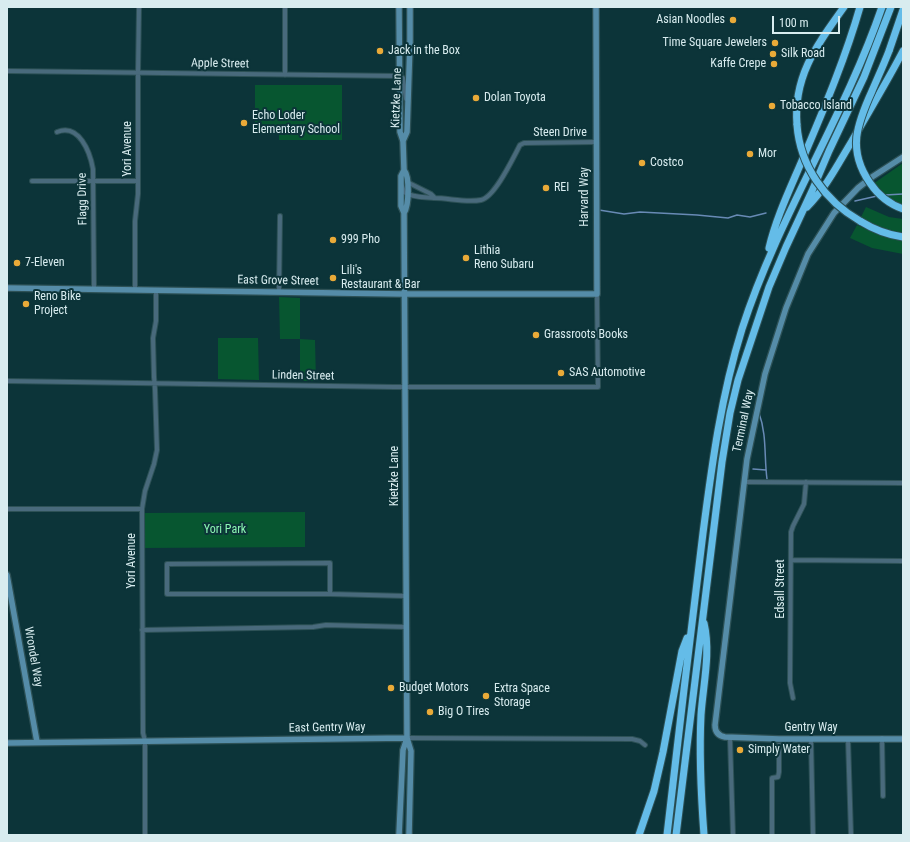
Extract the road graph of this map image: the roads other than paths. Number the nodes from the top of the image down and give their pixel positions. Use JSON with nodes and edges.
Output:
{"nodes":[{"id":1,"x":139,"y":7,"type":"edge"},
{"id":2,"x":285,"y":7,"type":"edge"},
{"id":3,"x":398,"y":7,"type":"edge"},
{"id":4,"x":410,"y":7,"type":"edge"},
{"id":5,"x":596,"y":7,"type":"edge"},
{"id":6,"x":844,"y":7,"type":"edge"},
{"id":7,"x":860,"y":7,"type":"edge"},
{"id":8,"x":882,"y":7,"type":"edge"},
{"id":9,"x":891,"y":7,"type":"edge"},
{"id":10,"x":903,"y":10,"type":"edge"},
{"id":11,"x":903,"y":51,"type":"edge"},
{"id":12,"x":7,"y":71,"type":"edge"},
{"id":13,"x":138,"y":73,"type":"junction"},
{"id":14,"x":285,"y":75,"type":"junction"},
{"id":15,"x":399,"y":76,"type":"junction"},
{"id":16,"x":408,"y":108,"type":"junction"},
{"id":17,"x":56,"y":132,"type":"dead end"},
{"id":18,"x":403,"y":141,"type":"junction"},
{"id":19,"x":596,"y":142,"type":"junction"},
{"id":20,"x":903,"y":157,"type":"edge"},
{"id":21,"x":404,"y":170,"type":"junction"},
{"id":22,"x":32,"y":181,"type":"dead end"},
{"id":23,"x":94,"y":181,"type":"junction"},
{"id":24,"x":138,"y":181,"type":"junction"},
{"id":25,"x":401,"y":181,"type":"junction"},
{"id":26,"x":407,"y":182,"type":"junction"},
{"id":27,"x":408,"y":194,"type":"junction"},
{"id":28,"x":434,"y":198,"type":"junction"},
{"id":29,"x":903,"y":209,"type":"edge"},
{"id":30,"x":803,"y":211,"type":"junction"},
{"id":31,"x":404,"y":213,"type":"junction"},
{"id":32,"x":280,"y":216,"type":"dead end"},
{"id":33,"x":903,"y":237,"type":"edge"},
{"id":34,"x":763,"y":269,"type":"junction"},
{"id":35,"x":7,"y":288,"type":"edge"},
{"id":36,"x":94,"y":290,"type":"junction"},
{"id":37,"x":135,"y":290,"type":"junction"},
{"id":38,"x":156,"y":290,"type":"junction"},
{"id":39,"x":279,"y":292,"type":"junction"},
{"id":40,"x":404,"y":294,"type":"junction"},
{"id":41,"x":597,"y":294,"type":"junction"},
{"id":42,"x":7,"y":381,"type":"edge"},
{"id":43,"x":155,"y":383,"type":"junction"},
{"id":44,"x":406,"y":387,"type":"junction"},
{"id":45,"x":598,"y":387,"type":"joint"},
{"id":46,"x":745,"y":482,"type":"junction"},
{"id":47,"x":806,"y":482,"type":"junction"},
{"id":48,"x":903,"y":483,"type":"edge"},
{"id":49,"x":7,"y":509,"type":"edge"},
{"id":50,"x":142,"y":509,"type":"junction"},
{"id":51,"x":791,"y":560,"type":"junction"},
{"id":52,"x":903,"y":561,"type":"edge"},
{"id":53,"x":7,"y":575,"type":"edge"},
{"id":54,"x":330,"y":594,"type":"junction"},
{"id":55,"x":406,"y":596,"type":"junction"},
{"id":56,"x":703,"y":619,"type":"junction"},
{"id":57,"x":406,"y":627,"type":"junction"},
{"id":58,"x":691,"y":629,"type":"junction"},
{"id":59,"x":142,"y":630,"type":"junction"},
{"id":60,"x":794,"y":698,"type":"dead end"},
{"id":61,"x":719,"y":735,"type":"joint"},
{"id":62,"x":407,"y":738,"type":"junction"},
{"id":63,"x":730,"y":738,"type":"junction"},
{"id":64,"x":882,"y":738,"type":"junction"},
{"id":65,"x":811,"y":739,"type":"junction"},
{"id":66,"x":848,"y":739,"type":"junction"},
{"id":67,"x":903,"y":739,"type":"edge"},
{"id":68,"x":144,"y":741,"type":"junction"},
{"id":69,"x":37,"y":742,"type":"junction"},
{"id":70,"x":7,"y":743,"type":"edge"},
{"id":71,"x":645,"y":745,"type":"dead end"},
{"id":72,"x":779,"y":745,"type":"dead end"},
{"id":73,"x":883,"y":796,"type":"dead end"},
{"id":74,"x":639,"y":834,"type":"edge"},
{"id":75,"x":145,"y":835,"type":"edge"},
{"id":76,"x":399,"y":835,"type":"edge"},
{"id":77,"x":409,"y":835,"type":"edge"},
{"id":78,"x":667,"y":835,"type":"edge"},
{"id":79,"x":676,"y":835,"type":"edge"},
{"id":80,"x":704,"y":835,"type":"edge"},
{"id":81,"x":733,"y":835,"type":"edge"},
{"id":82,"x":772,"y":835,"type":"edge"},
{"id":83,"x":813,"y":835,"type":"edge"},
{"id":84,"x":851,"y":835,"type":"edge"}],
"edges":[{"from":1,"to":13,"type":"street","name":"Yori Avenue"},
{"from":2,"to":14,"type":"street"},
{"from":3,"to":15,"type":"street","name":"Kietzke Lane"},
{"from":4,"to":16,"type":"street","name":"Kietzke Lane"},
{"from":5,"to":19,"type":"street","name":"Harvard Way"},
{"from":6,"to":33,"type":"highway","bridge":true},
{"from":7,"to":34,"type":"highway"},
{"from":8,"to":34,"type":"highway"},
{"from":9,"to":30,"type":"highway"},
{"from":10,"to":29,"type":"highway","bridge":true},
{"from":11,"to":30,"type":"highway"},
{"from":12,"to":13,"type":"street","name":"Apple Street"},
{"from":13,"to":14,"type":"street","name":"Apple Street"},
{"from":13,"to":24,"type":"street","name":"Yori Avenue"},
{"from":14,"to":15,"type":"street","name":"Apple Street"},
{"from":15,"to":16,"type":"street"},
{"from":15,"to":18,"type":"street","name":"Kietzke Lane"},
{"from":16,"to":18,"type":"street","name":"Kietzke Lane"},
{"from":17,"to":23,"type":"street","name":"Flagg Drive"},
{"from":18,"to":21,"type":"street","name":"Kietzke Lane"},
{"from":19,"to":28,"type":"street","name":"Steen Drive"},
{"from":19,"to":41,"type":"street","name":"Harvard Way"},
{"from":20,"to":46,"type":"street","name":"Terminal Way"},
{"from":21,"to":25,"type":"street","name":"Kietzke Lane"},
{"from":21,"to":26,"type":"street","name":"Kietzke Lane"},
{"from":22,"to":23,"type":"street"},
{"from":23,"to":24,"type":"street"},
{"from":23,"to":36,"type":"street","name":"Flagg Drive"},
{"from":24,"to":37,"type":"street","name":"Yori Avenue"},
{"from":25,"to":27,"type":"street"},
{"from":25,"to":31,"type":"street","name":"Kietzke Lane"},
{"from":26,"to":27,"type":"street","name":"Kietzke Lane"},
{"from":26,"to":28,"type":"street","name":"Steen Drive"},
{"from":27,"to":28,"type":"street","name":"Steen Drive"},
{"from":27,"to":31,"type":"street","name":"Kietzke Lane"},
{"from":30,"to":56,"type":"highway"},
{"from":31,"to":40,"type":"street","name":"Kietzke Lane"},
{"from":32,"to":39,"type":"street"},
{"from":34,"to":58,"type":"highway"},
{"from":35,"to":36,"type":"street","name":"East Grove Street"},
{"from":36,"to":37,"type":"street","name":"East Grove Street"},
{"from":37,"to":38,"type":"street","name":"East Grove Street"},
{"from":38,"to":39,"type":"street","name":"East Grove Street"},
{"from":38,"to":43,"type":"street","name":"Yori Avenue"},
{"from":39,"to":40,"type":"street","name":"East Grove Street"},
{"from":40,"to":41,"type":"street","name":"East Grove Street"},
{"from":40,"to":44,"type":"street","name":"Kietzke Lane"},
{"from":41,"to":45,"type":"street","name":"Harvard Way"},
{"from":42,"to":43,"type":"street","name":"Linden Street"},
{"from":43,"to":44,"type":"street","name":"Linden Street"},
{"from":43,"to":50,"type":"street","name":"Yori Avenue"},
{"from":44,"to":45,"type":"street","name":"Linden Street"},
{"from":44,"to":55,"type":"street","name":"Kietzke Lane"},
{"from":46,"to":47,"type":"street"},
{"from":46,"to":61,"type":"street","name":"Terminal Way"},
{"from":47,"to":48,"type":"street"},
{"from":47,"to":51,"type":"street","name":"Edsall Street"},
{"from":49,"to":50,"type":"street"},
{"from":50,"to":59,"type":"street","name":"Yori Avenue"},
{"from":51,"to":52,"type":"street"},
{"from":51,"to":60,"type":"street","name":"Edsall Street"},
{"from":53,"to":69,"type":"street","name":"Wrondel Way"},
{"from":54,"to":54,"type":"street"},
{"from":54,"to":55,"type":"street"},
{"from":55,"to":57,"type":"street","name":"Kietzke Lane"},
{"from":56,"to":79,"type":"highway"},
{"from":56,"to":80,"type":"highway"},
{"from":57,"to":59,"type":"street"},
{"from":57,"to":62,"type":"street","name":"Kietzke Lane"},
{"from":58,"to":74,"type":"highway"},
{"from":58,"to":78,"type":"highway"},
{"from":59,"to":68,"type":"street","name":"Yori Avenue"},
{"from":61,"to":63,"type":"street","name":"Gentry Way"},
{"from":62,"to":68,"type":"street","name":"East Gentry Way"},
{"from":62,"to":71,"type":"street","name":"East Gentry Way"},
{"from":62,"to":76,"type":"street","name":"Kietzke Lane"},
{"from":62,"to":77,"type":"street","name":"Kietzke Lane"},
{"from":63,"to":65,"type":"street","name":"Gentry Way"},
{"from":63,"to":81,"type":"street"},
{"from":64,"to":66,"type":"street","name":"Gentry Way"},
{"from":64,"to":67,"type":"street","name":"Gentry Way"},
{"from":64,"to":73,"type":"street"},
{"from":65,"to":66,"type":"street","name":"Gentry Way"},
{"from":65,"to":83,"type":"street"},
{"from":66,"to":84,"type":"street"},
{"from":68,"to":69,"type":"street","name":"East Gentry Way"},
{"from":68,"to":75,"type":"street","name":"Yori Avenue"},
{"from":69,"to":70,"type":"street","name":"East Gentry Way"},
{"from":72,"to":82,"type":"street"}]}
